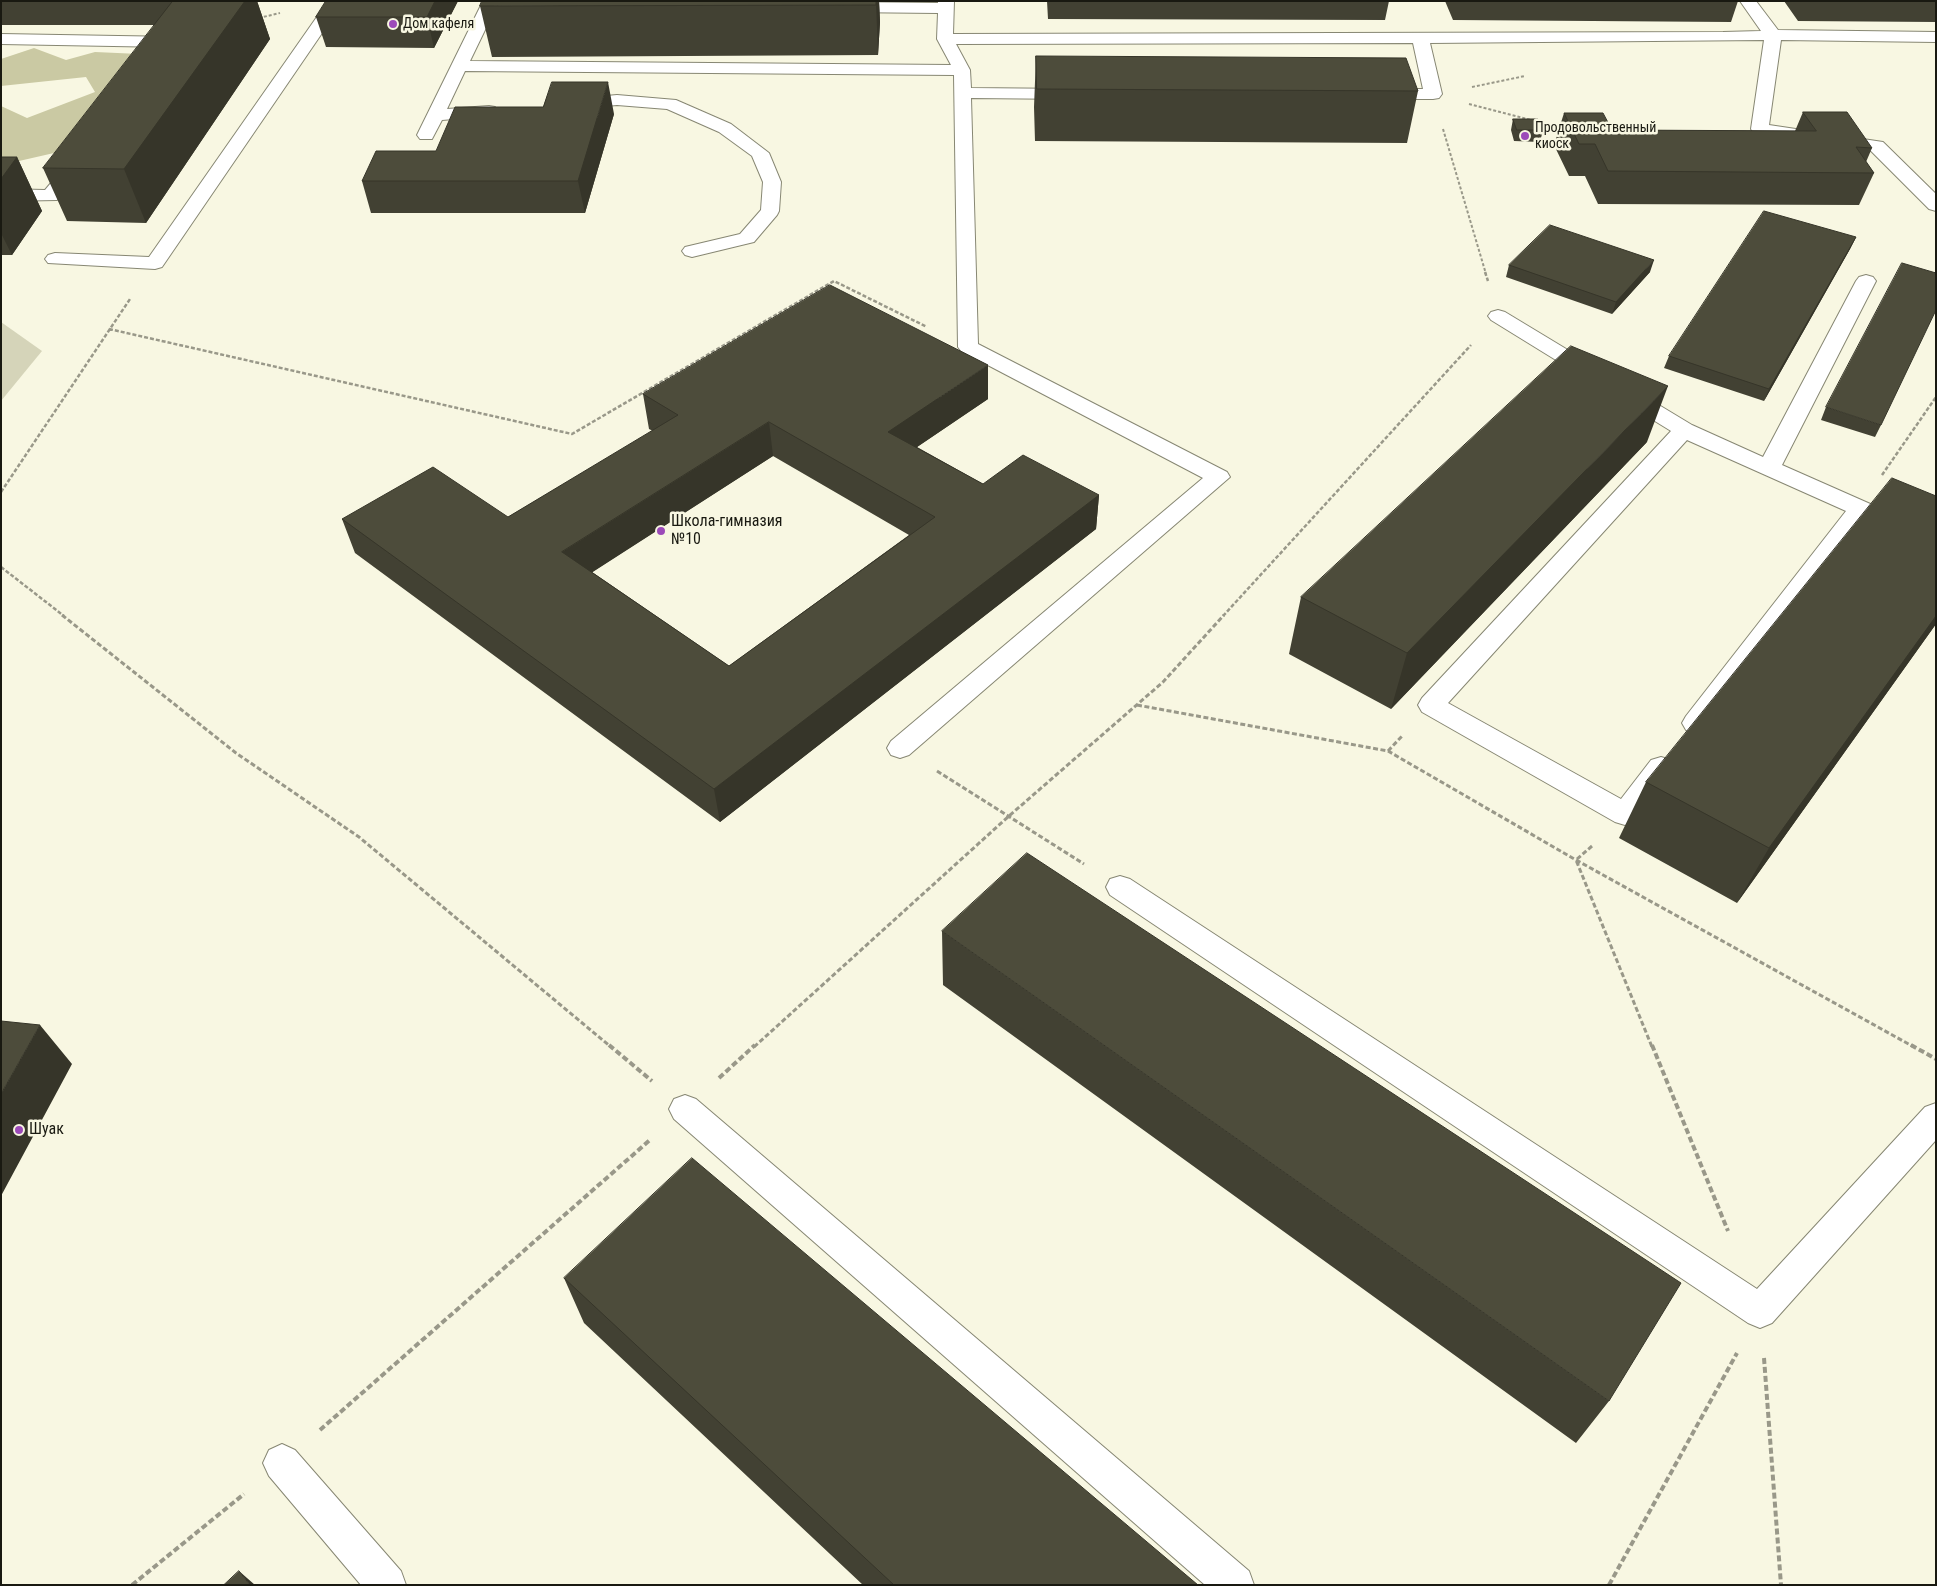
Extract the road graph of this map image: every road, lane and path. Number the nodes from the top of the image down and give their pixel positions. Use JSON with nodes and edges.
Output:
{"nodes":[{"id":1,"x":336,"y":1,"type":"edge"},
{"id":2,"x":491,"y":1,"type":"edge"},
{"id":3,"x":1748,"y":1,"type":"edge"},
{"id":4,"x":946,"y":5,"type":"edge"},
{"id":5,"x":827,"y":7,"type":"edge"},
{"id":6,"x":282,"y":12,"type":"dead end"},
{"id":7,"x":254,"y":20,"type":"dead end"},
{"id":8,"x":1773,"y":35,"type":"junction"},
{"id":9,"x":1420,"y":37,"type":"junction"},
{"id":10,"x":1936,"y":37,"type":"edge"},
{"id":11,"x":1,"y":39,"type":"edge"},
{"id":12,"x":945,"y":39,"type":"junction"},
{"id":13,"x":164,"y":57,"type":"edge"},
{"id":14,"x":459,"y":66,"type":"junction"},
{"id":15,"x":962,"y":70,"type":"junction"},
{"id":16,"x":962,"y":93,"type":"junction"},
{"id":17,"x":1089,"y":94,"type":"edge"},
{"id":18,"x":1364,"y":94,"type":"edge"},
{"id":19,"x":1432,"y":94,"type":"junction"},
{"id":20,"x":555,"y":106,"type":"edge"},
{"id":21,"x":509,"y":110,"type":"edge"},
{"id":22,"x":435,"y":115,"type":"junction"},
{"id":23,"x":1570,"y":130,"type":"edge"},
{"id":24,"x":426,"y":135,"type":"dead end"},
{"id":25,"x":88,"y":149,"type":"edge"},
{"id":26,"x":1,"y":195,"type":"edge"},
{"id":27,"x":1936,"y":205,"type":"edge"},
{"id":28,"x":692,"y":251,"type":"dead end"},
{"id":29,"x":55,"y":259,"type":"dead end"},
{"id":30,"x":155,"y":262,"type":"junction"},
{"id":31,"x":1866,"y":281,"type":"dead end"},
{"id":32,"x":1498,"y":316,"type":"junction"},
{"id":33,"x":109,"y":330,"type":"junction"},
{"id":34,"x":968,"y":347,"type":"junction"},
{"id":35,"x":1936,"y":397,"type":"edge"},
{"id":36,"x":1684,"y":430,"type":"junction"},
{"id":37,"x":1769,"y":467,"type":"junction"},
{"id":38,"x":1,"y":492,"type":"edge"},
{"id":39,"x":1861,"y":507,"type":"junction"},
{"id":40,"x":1936,"y":542,"type":"edge"},
{"id":41,"x":1,"y":567,"type":"edge"},
{"id":42,"x":1163,"y":682,"type":"dead end"},
{"id":43,"x":1137,"y":705,"type":"dead end"},
{"id":44,"x":900,"y":748,"type":"joint"},
{"id":45,"x":1576,"y":860,"type":"junction"},
{"id":46,"x":1120,"y":887,"type":"joint"},
{"id":47,"x":1936,"y":1059,"type":"edge"},
{"id":48,"x":685,"y":1109,"type":"joint"},
{"id":49,"x":1936,"y":1117,"type":"edge"},
{"id":50,"x":1730,"y":1238,"type":"dead end"},
{"id":51,"x":1760,"y":1311,"type":"junction"},
{"id":52,"x":282,"y":1463,"type":"dead end"},
{"id":53,"x":387,"y":1585,"type":"edge"},
{"id":54,"x":1235,"y":1585,"type":"edge"},
{"id":55,"x":1609,"y":1585,"type":"edge"},
{"id":56,"x":1781,"y":1585,"type":"edge"}],
"edges":[{"from":1,"to":30,"type":"lane"},
{"from":2,"to":14,"type":"lane"},
{"from":3,"to":8,"type":"lane"},
{"from":4,"to":5,"type":"lane"},
{"from":4,"to":12,"type":"lane"},
{"from":6,"to":7,"type":"path"},
{"from":8,"to":9,"type":"lane"},
{"from":8,"to":10,"type":"lane"},
{"from":8,"to":27,"type":"lane"},
{"from":9,"to":12,"type":"lane"},
{"from":9,"to":19,"type":"lane"},
{"from":11,"to":13,"type":"lane"},
{"from":12,"to":15,"type":"lane"},
{"from":14,"to":15,"type":"lane"},
{"from":14,"to":22,"type":"lane"},
{"from":15,"to":16,"type":"lane"},
{"from":16,"to":17,"type":"lane"},
{"from":16,"to":34,"type":"lane"},
{"from":18,"to":19,"type":"lane"},
{"from":19,"to":23,"type":"path"},
{"from":19,"to":32,"type":"path"},
{"from":20,"to":28,"type":"lane"},
{"from":21,"to":22,"type":"lane"},
{"from":22,"to":24,"type":"lane"},
{"from":25,"to":26,"type":"lane"},
{"from":29,"to":30,"type":"lane"},
{"from":30,"to":33,"type":"path"},
{"from":31,"to":37,"type":"lane"},
{"from":32,"to":36,"type":"lane"},
{"from":32,"to":42,"type":"path"},
{"from":33,"to":34,"type":"path"},
{"from":33,"to":38,"type":"path"},
{"from":34,"to":44,"type":"lane"},
{"from":35,"to":39,"type":"path"},
{"from":36,"to":37,"type":"lane"},
{"from":36,"to":39,"type":"lane"},
{"from":37,"to":39,"type":"lane"},
{"from":39,"to":40,"type":"lane"},
{"from":41,"to":48,"type":"path"},
{"from":43,"to":45,"type":"path"},
{"from":44,"to":46,"type":"path"},
{"from":45,"to":47,"type":"path"},
{"from":45,"to":50,"type":"path"},
{"from":46,"to":51,"type":"lane"},
{"from":48,"to":54,"type":"lane"},
{"from":49,"to":51,"type":"lane"},
{"from":51,"to":55,"type":"path"},
{"from":51,"to":56,"type":"path"},
{"from":52,"to":53,"type":"lane"}]}
